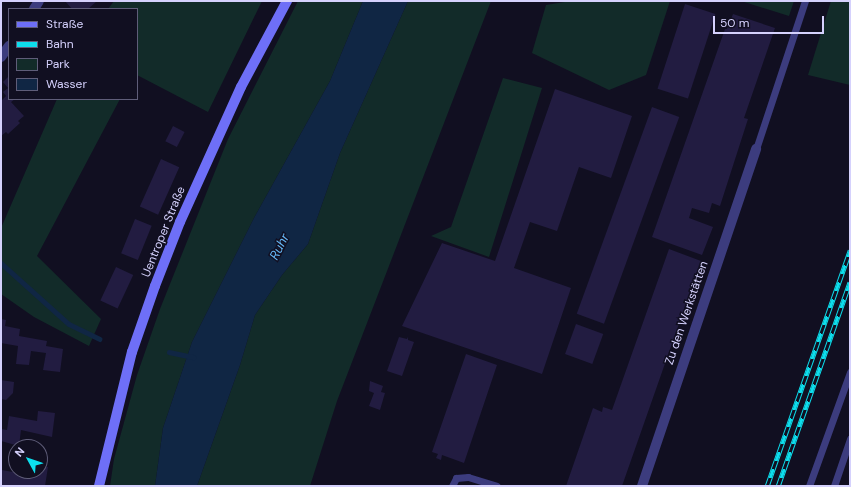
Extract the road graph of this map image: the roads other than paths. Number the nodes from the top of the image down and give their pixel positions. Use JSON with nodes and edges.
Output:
{"nodes":[{"id":1,"x":287,"y":1,"type":"edge"},
{"id":2,"x":805,"y":1,"type":"edge"},
{"id":3,"x":8,"y":47,"type":"edge"},
{"id":4,"x":1,"y":57,"type":"edge"},
{"id":5,"x":756,"y":149,"type":"joint"},
{"id":6,"x":850,"y":372,"type":"edge"},
{"id":7,"x":850,"y":439,"type":"edge"},
{"id":8,"x":99,"y":486,"type":"edge"},
{"id":9,"x":452,"y":486,"type":"edge"},
{"id":10,"x":497,"y":486,"type":"edge"},
{"id":11,"x":642,"y":486,"type":"edge"},
{"id":12,"x":809,"y":486,"type":"edge"},
{"id":13,"x":834,"y":486,"type":"edge"}],
"edges":[{"from":1,"to":8,"type":"main road","name":"Uentroper Straße"},
{"from":2,"to":5,"type":"lane"},
{"from":3,"to":4,"type":"street"},
{"from":5,"to":11,"type":"street","name":"Zu den Werkstätten"},
{"from":6,"to":12,"type":"lane"},
{"from":7,"to":13,"type":"lane"},
{"from":9,"to":10,"type":"lane"}]}
